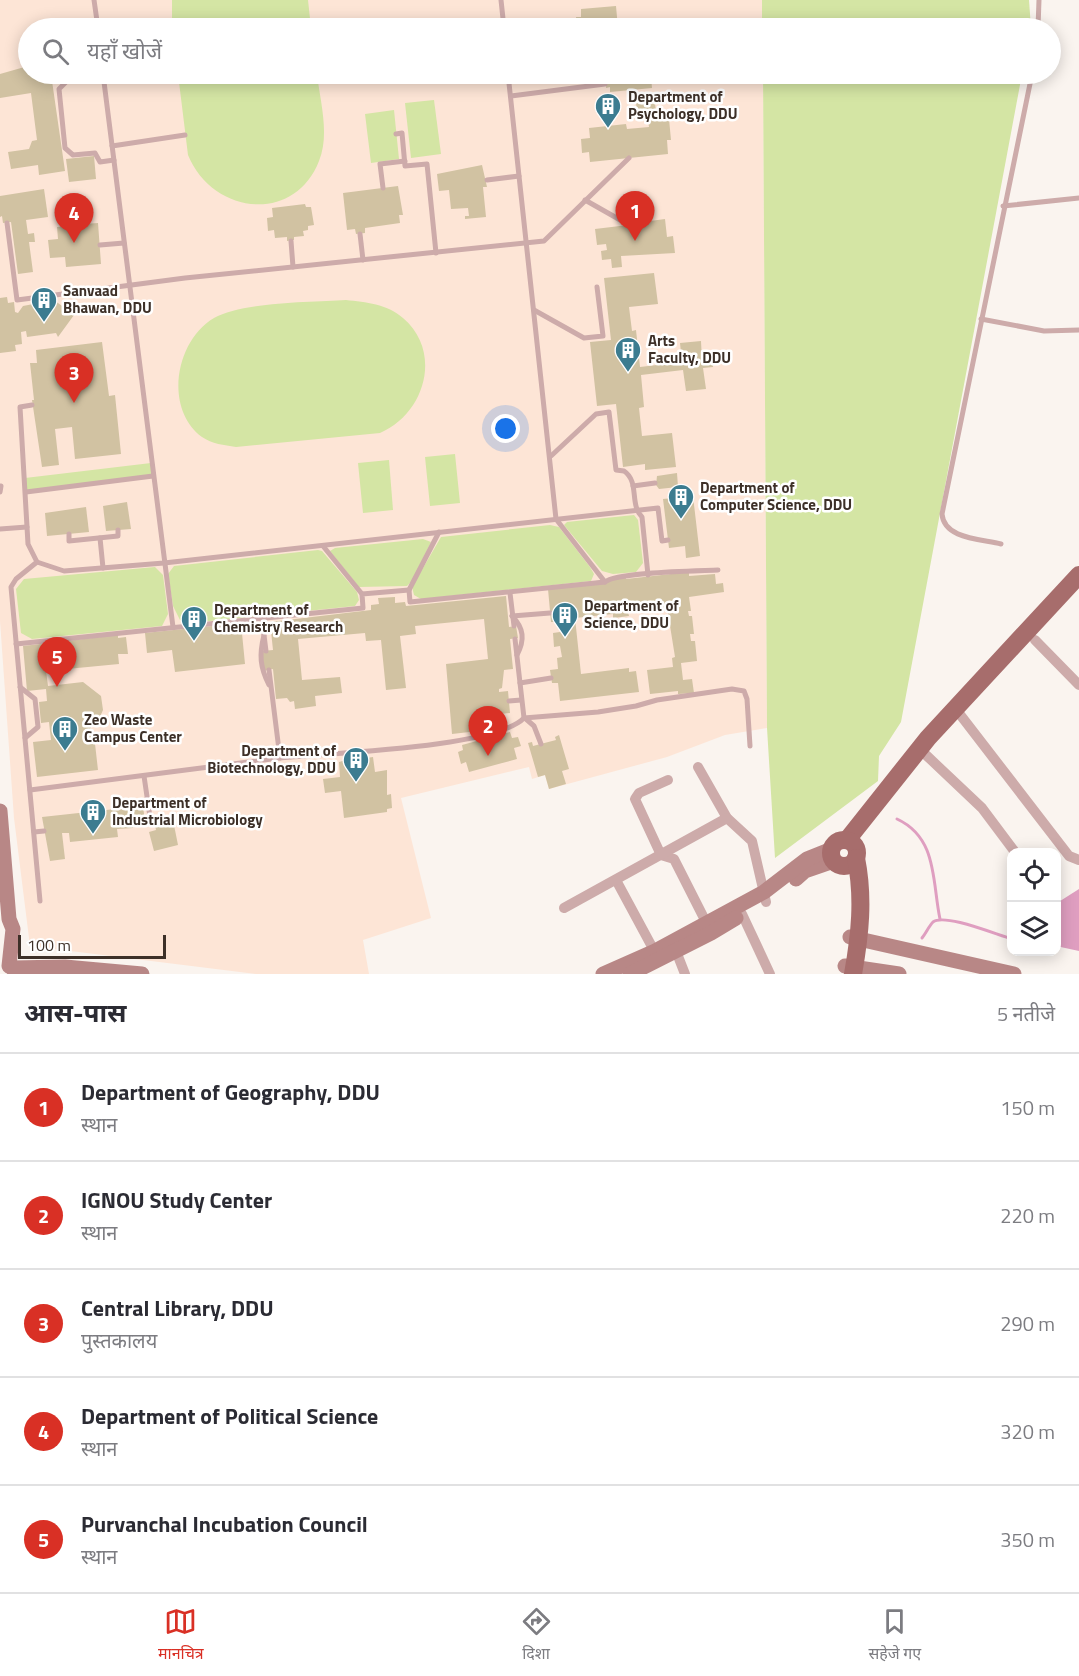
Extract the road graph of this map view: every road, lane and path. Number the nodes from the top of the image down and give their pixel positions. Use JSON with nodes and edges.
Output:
{"nodes":[{"id":1,"x":94,"y":0,"type":"edge"},
{"id":2,"x":501,"y":0,"type":"edge"},
{"id":3,"x":1039,"y":0,"type":"edge"},
{"id":4,"x":97,"y":18,"type":"edge"},
{"id":5,"x":503,"y":18,"type":"edge"},
{"id":6,"x":1038,"y":18,"type":"edge"},
{"id":7,"x":63,"y":84,"type":"edge"},
{"id":8,"x":104,"y":84,"type":"edge"},
{"id":9,"x":509,"y":84,"type":"edge"},
{"id":10,"x":605,"y":84,"type":"dead end"},
{"id":11,"x":1030,"y":84,"type":"edge"},
{"id":12,"x":510,"y":96,"type":"junction"},
{"id":13,"x":396,"y":134,"type":"dead end"},
{"id":14,"x":185,"y":135,"type":"dead end"},
{"id":15,"x":112,"y":146,"type":"junction"},
{"id":16,"x":426,"y":156,"type":"dead end"},
{"id":17,"x":629,"y":158,"type":"dead end"},
{"id":18,"x":114,"y":160,"type":"junction"},
{"id":19,"x":405,"y":160,"type":"junction"},
{"id":20,"x":427,"y":164,"type":"junction"},
{"id":21,"x":519,"y":176,"type":"junction"},
{"id":22,"x":486,"y":180,"type":"dead end"},
{"id":23,"x":383,"y":188,"type":"dead end"},
{"id":24,"x":1079,"y":198,"type":"edge"},
{"id":25,"x":585,"y":200,"type":"junction"},
{"id":26,"x":1003,"y":206,"type":"junction"},
{"id":27,"x":635,"y":220,"type":"dead end"},
{"id":28,"x":7,"y":223,"type":"dead end"},
{"id":29,"x":360,"y":234,"type":"dead end"},
{"id":30,"x":291,"y":241,"type":"dead end"},
{"id":31,"x":124,"y":243,"type":"junction"},
{"id":32,"x":526,"y":244,"type":"junction"},
{"id":33,"x":100,"y":245,"type":"dead end"},
{"id":34,"x":436,"y":253,"type":"junction"},
{"id":35,"x":363,"y":260,"type":"junction"},
{"id":36,"x":293,"y":267,"type":"junction"},
{"id":37,"x":129,"y":285,"type":"junction"},
{"id":38,"x":597,"y":287,"type":"dead end"},
{"id":39,"x":534,"y":310,"type":"junction"},
{"id":40,"x":981,"y":319,"type":"junction"},
{"id":41,"x":1079,"y":330,"type":"edge"},
{"id":42,"x":32,"y":405,"type":"dead end"},
{"id":43,"x":599,"y":406,"type":"dead end"},
{"id":44,"x":600,"y":413,"type":"junction"},
{"id":45,"x":551,"y":456,"type":"junction"},
{"id":46,"x":153,"y":476,"type":"junction"},
{"id":47,"x":656,"y":483,"type":"dead end"},
{"id":48,"x":633,"y":486,"type":"junction"},
{"id":49,"x":26,"y":492,"type":"junction"},
{"id":50,"x":636,"y":511,"type":"junction"},
{"id":51,"x":556,"y":519,"type":"junction"},
{"id":52,"x":27,"y":527,"type":"junction"},
{"id":53,"x":0,"y":529,"type":"edge"},
{"id":54,"x":118,"y":530,"type":"dead end"},
{"id":55,"x":439,"y":532,"type":"junction"},
{"id":56,"x":69,"y":534,"type":"dead end"},
{"id":57,"x":100,"y":538,"type":"junction"},
{"id":58,"x":668,"y":540,"type":"dead end"},
{"id":59,"x":1001,"y":544,"type":"dead end"},
{"id":60,"x":323,"y":546,"type":"junction"},
{"id":61,"x":37,"y":562,"type":"junction"},
{"id":62,"x":164,"y":563,"type":"junction"},
{"id":63,"x":103,"y":568,"type":"junction"},
{"id":64,"x":718,"y":570,"type":"dead end"},
{"id":65,"x":648,"y":575,"type":"junction"},
{"id":66,"x":1079,"y":575,"type":"edge"},
{"id":67,"x":605,"y":582,"type":"junction"},
{"id":68,"x":409,"y":590,"type":"junction"},
{"id":69,"x":510,"y":593,"type":"junction"},
{"id":70,"x":1079,"y":593,"type":"edge"},
{"id":71,"x":362,"y":594,"type":"junction"},
{"id":72,"x":550,"y":613,"type":"dead end"},
{"id":73,"x":512,"y":616,"type":"junction"},
{"id":74,"x":262,"y":619,"type":"junction"},
{"id":75,"x":514,"y":626,"type":"dead end"},
{"id":76,"x":173,"y":627,"type":"junction"},
{"id":77,"x":264,"y":635,"type":"junction"},
{"id":78,"x":515,"y":639,"type":"dead end"},
{"id":79,"x":1035,"y":640,"type":"junction"},
{"id":80,"x":16,"y":644,"type":"junction"},
{"id":81,"x":266,"y":651,"type":"dead end"},
{"id":82,"x":517,"y":656,"type":"junction"},
{"id":83,"x":269,"y":670,"type":"dead end"},
{"id":84,"x":551,"y":678,"type":"dead end"},
{"id":85,"x":520,"y":683,"type":"junction"},
{"id":86,"x":1079,"y":685,"type":"edge"},
{"id":87,"x":20,"y":687,"type":"junction"},
{"id":88,"x":271,"y":689,"type":"junction"},
{"id":89,"x":521,"y":700,"type":"junction"},
{"id":90,"x":509,"y":701,"type":"dead end"},
{"id":91,"x":958,"y":712,"type":"junction"},
{"id":92,"x":524,"y":718,"type":"junction"},
{"id":93,"x":25,"y":738,"type":"junction"},
{"id":94,"x":541,"y":744,"type":"dead end"},
{"id":95,"x":750,"y":746,"type":"dead end"},
{"id":96,"x":926,"y":754,"type":"junction"},
{"id":97,"x":280,"y":758,"type":"junction"},
{"id":98,"x":35,"y":762,"type":"dead end"},
{"id":99,"x":27,"y":763,"type":"junction"},
{"id":100,"x":698,"y":767,"type":"dead end"},
{"id":101,"x":144,"y":776,"type":"junction"},
{"id":102,"x":668,"y":780,"type":"dead end"},
{"id":103,"x":30,"y":790,"type":"junction"},
{"id":104,"x":0,"y":811,"type":"edge"},
{"id":105,"x":727,"y":818,"type":"junction"},
{"id":106,"x":158,"y":824,"type":"dead end"},
{"id":107,"x":44,"y":831,"type":"dead end"},
{"id":108,"x":34,"y":832,"type":"junction"},
{"id":109,"x":1060,"y":845,"type":"junction"},
{"id":110,"x":1012,"y":848,"type":"edge"},
{"id":111,"x":1056,"y":848,"type":"edge"},
{"id":112,"x":846,"y":853,"type":"junction"},
{"id":113,"x":661,"y":855,"type":"junction"},
{"id":114,"x":1079,"y":860,"type":"edge"},
{"id":115,"x":616,"y":880,"type":"junction"},
{"id":116,"x":765,"y":897,"type":"junction"},
{"id":117,"x":40,"y":901,"type":"dead end"},
{"id":118,"x":564,"y":908,"type":"dead end"},
{"id":119,"x":742,"y":914,"type":"junction"},
{"id":120,"x":709,"y":928,"type":"junction"},
{"id":121,"x":855,"y":938,"type":"junction"},
{"id":122,"x":676,"y":951,"type":"junction"},
{"id":123,"x":657,"y":956,"type":"junction"},
{"id":124,"x":7,"y":967,"type":"edge"},
{"id":125,"x":849,"y":970,"type":"edge"},
{"id":126,"x":142,"y":974,"type":"edge"},
{"id":127,"x":603,"y":974,"type":"edge"},
{"id":128,"x":630,"y":974,"type":"edge"},
{"id":129,"x":685,"y":974,"type":"edge"},
{"id":130,"x":770,"y":974,"type":"edge"},
{"id":131,"x":899,"y":974,"type":"edge"},
{"id":132,"x":1014,"y":974,"type":"edge"}],
"edges":[{"from":1,"to":4,"type":"lane"},
{"from":2,"to":5,"type":"lane"},
{"from":3,"to":6,"type":"lane"},
{"from":7,"to":18,"type":"lane"},
{"from":8,"to":15,"type":"lane"},
{"from":9,"to":12,"type":"lane"},
{"from":10,"to":12,"type":"lane"},
{"from":11,"to":26,"type":"lane"},
{"from":12,"to":21,"type":"lane"},
{"from":13,"to":19,"type":"lane"},
{"from":14,"to":15,"type":"lane"},
{"from":15,"to":18,"type":"lane"},
{"from":16,"to":20,"type":"lane"},
{"from":17,"to":25,"type":"lane"},
{"from":18,"to":31,"type":"lane"},
{"from":19,"to":20,"type":"lane"},
{"from":19,"to":23,"type":"lane"},
{"from":20,"to":34,"type":"lane"},
{"from":21,"to":22,"type":"lane"},
{"from":21,"to":32,"type":"lane"},
{"from":24,"to":26,"type":"lane"},
{"from":25,"to":27,"type":"lane"},
{"from":25,"to":32,"type":"lane"},
{"from":26,"to":40,"type":"lane"},
{"from":28,"to":37,"type":"lane"},
{"from":29,"to":35,"type":"lane"},
{"from":30,"to":36,"type":"lane"},
{"from":31,"to":33,"type":"lane"},
{"from":31,"to":37,"type":"lane"},
{"from":32,"to":34,"type":"lane"},
{"from":32,"to":39,"type":"lane"},
{"from":34,"to":35,"type":"lane"},
{"from":35,"to":36,"type":"lane"},
{"from":36,"to":37,"type":"lane"},
{"from":37,"to":46,"type":"lane"},
{"from":38,"to":39,"type":"lane"},
{"from":39,"to":45,"type":"lane"},
{"from":40,"to":41,"type":"lane"},
{"from":40,"to":59,"type":"lane"},
{"from":42,"to":49,"type":"lane"},
{"from":43,"to":44,"type":"lane"},
{"from":44,"to":45,"type":"lane"},
{"from":44,"to":48,"type":"lane"},
{"from":45,"to":51,"type":"lane"},
{"from":46,"to":49,"type":"lane"},
{"from":46,"to":62,"type":"lane"},
{"from":47,"to":48,"type":"lane"},
{"from":48,"to":50,"type":"lane"},
{"from":49,"to":52,"type":"lane"},
{"from":50,"to":51,"type":"lane"},
{"from":50,"to":58,"type":"lane"},
{"from":50,"to":65,"type":"lane"},
{"from":51,"to":55,"type":"lane"},
{"from":51,"to":67,"type":"lane"},
{"from":52,"to":53,"type":"lane"},
{"from":52,"to":61,"type":"lane"},
{"from":54,"to":57,"type":"lane"},
{"from":55,"to":60,"type":"lane"},
{"from":55,"to":68,"type":"lane"},
{"from":56,"to":57,"type":"lane"},
{"from":57,"to":63,"type":"lane"},
{"from":60,"to":62,"type":"lane"},
{"from":60,"to":71,"type":"lane"},
{"from":61,"to":63,"type":"lane"},
{"from":61,"to":80,"type":"lane"},
{"from":62,"to":63,"type":"lane"},
{"from":62,"to":76,"type":"lane"},
{"from":64,"to":65,"type":"lane"},
{"from":65,"to":67,"type":"lane"},
{"from":66,"to":91,"type":"main road"},
{"from":67,"to":69,"type":"lane"},
{"from":68,"to":69,"type":"lane"},
{"from":68,"to":71,"type":"lane"},
{"from":69,"to":73,"type":"lane"},
{"from":70,"to":79,"type":"main road"},
{"from":71,"to":74,"type":"lane"},
{"from":72,"to":73,"type":"lane"},
{"from":73,"to":75,"type":"lane"},
{"from":73,"to":82,"type":"lane"},
{"from":74,"to":76,"type":"lane"},
{"from":74,"to":77,"type":"lane"},
{"from":76,"to":80,"type":"lane"},
{"from":77,"to":81,"type":"lane"},
{"from":77,"to":88,"type":"lane"},
{"from":78,"to":82,"type":"lane"},
{"from":79,"to":86,"type":"street"},
{"from":79,"to":91,"type":"main road"},
{"from":80,"to":87,"type":"lane"},
{"from":82,"to":85,"type":"lane"},
{"from":83,"to":88,"type":"lane"},
{"from":84,"to":85,"type":"lane"},
{"from":85,"to":89,"type":"lane"},
{"from":87,"to":93,"type":"lane"},
{"from":87,"to":93,"type":"lane"},
{"from":88,"to":97,"type":"lane"},
{"from":89,"to":90,"type":"lane"},
{"from":89,"to":92,"type":"lane"},
{"from":91,"to":96,"type":"main road"},
{"from":91,"to":109,"type":"street"},
{"from":91,"to":112,"type":"main road"},
{"from":92,"to":94,"type":"lane"},
{"from":92,"to":95,"type":"lane"},
{"from":92,"to":97,"type":"lane"},
{"from":93,"to":99,"type":"lane"},
{"from":96,"to":110,"type":"street"},
{"from":96,"to":112,"type":"main road"},
{"from":97,"to":101,"type":"lane"},
{"from":98,"to":99,"type":"lane"},
{"from":99,"to":103,"type":"lane"},
{"from":100,"to":105,"type":"street"},
{"from":101,"to":103,"type":"lane"},
{"from":101,"to":106,"type":"lane"},
{"from":102,"to":113,"type":"street"},
{"from":103,"to":108,"type":"lane"},
{"from":104,"to":124,"type":"main road"},
{"from":105,"to":113,"type":"street"},
{"from":105,"to":116,"type":"street"},
{"from":107,"to":108,"type":"lane"},
{"from":108,"to":117,"type":"lane"},
{"from":109,"to":111,"type":"street"},
{"from":109,"to":114,"type":"street"},
{"from":112,"to":116,"type":"main road"},
{"from":112,"to":121,"type":"main road"},
{"from":113,"to":115,"type":"street"},
{"from":113,"to":120,"type":"street"},
{"from":115,"to":118,"type":"street"},
{"from":115,"to":123,"type":"street"},
{"from":116,"to":119,"type":"main road"},
{"from":116,"to":120,"type":"main road"},
{"from":119,"to":120,"type":"main road"},
{"from":119,"to":130,"type":"street"},
{"from":120,"to":122,"type":"main road"},
{"from":120,"to":123,"type":"main road"},
{"from":121,"to":125,"type":"main road"},
{"from":121,"to":132,"type":"main road"},
{"from":122,"to":123,"type":"main road"},
{"from":122,"to":129,"type":"street"},
{"from":123,"to":127,"type":"main road"},
{"from":123,"to":128,"type":"main road"},
{"from":124,"to":126,"type":"main road"},
{"from":125,"to":131,"type":"main road"}]}
